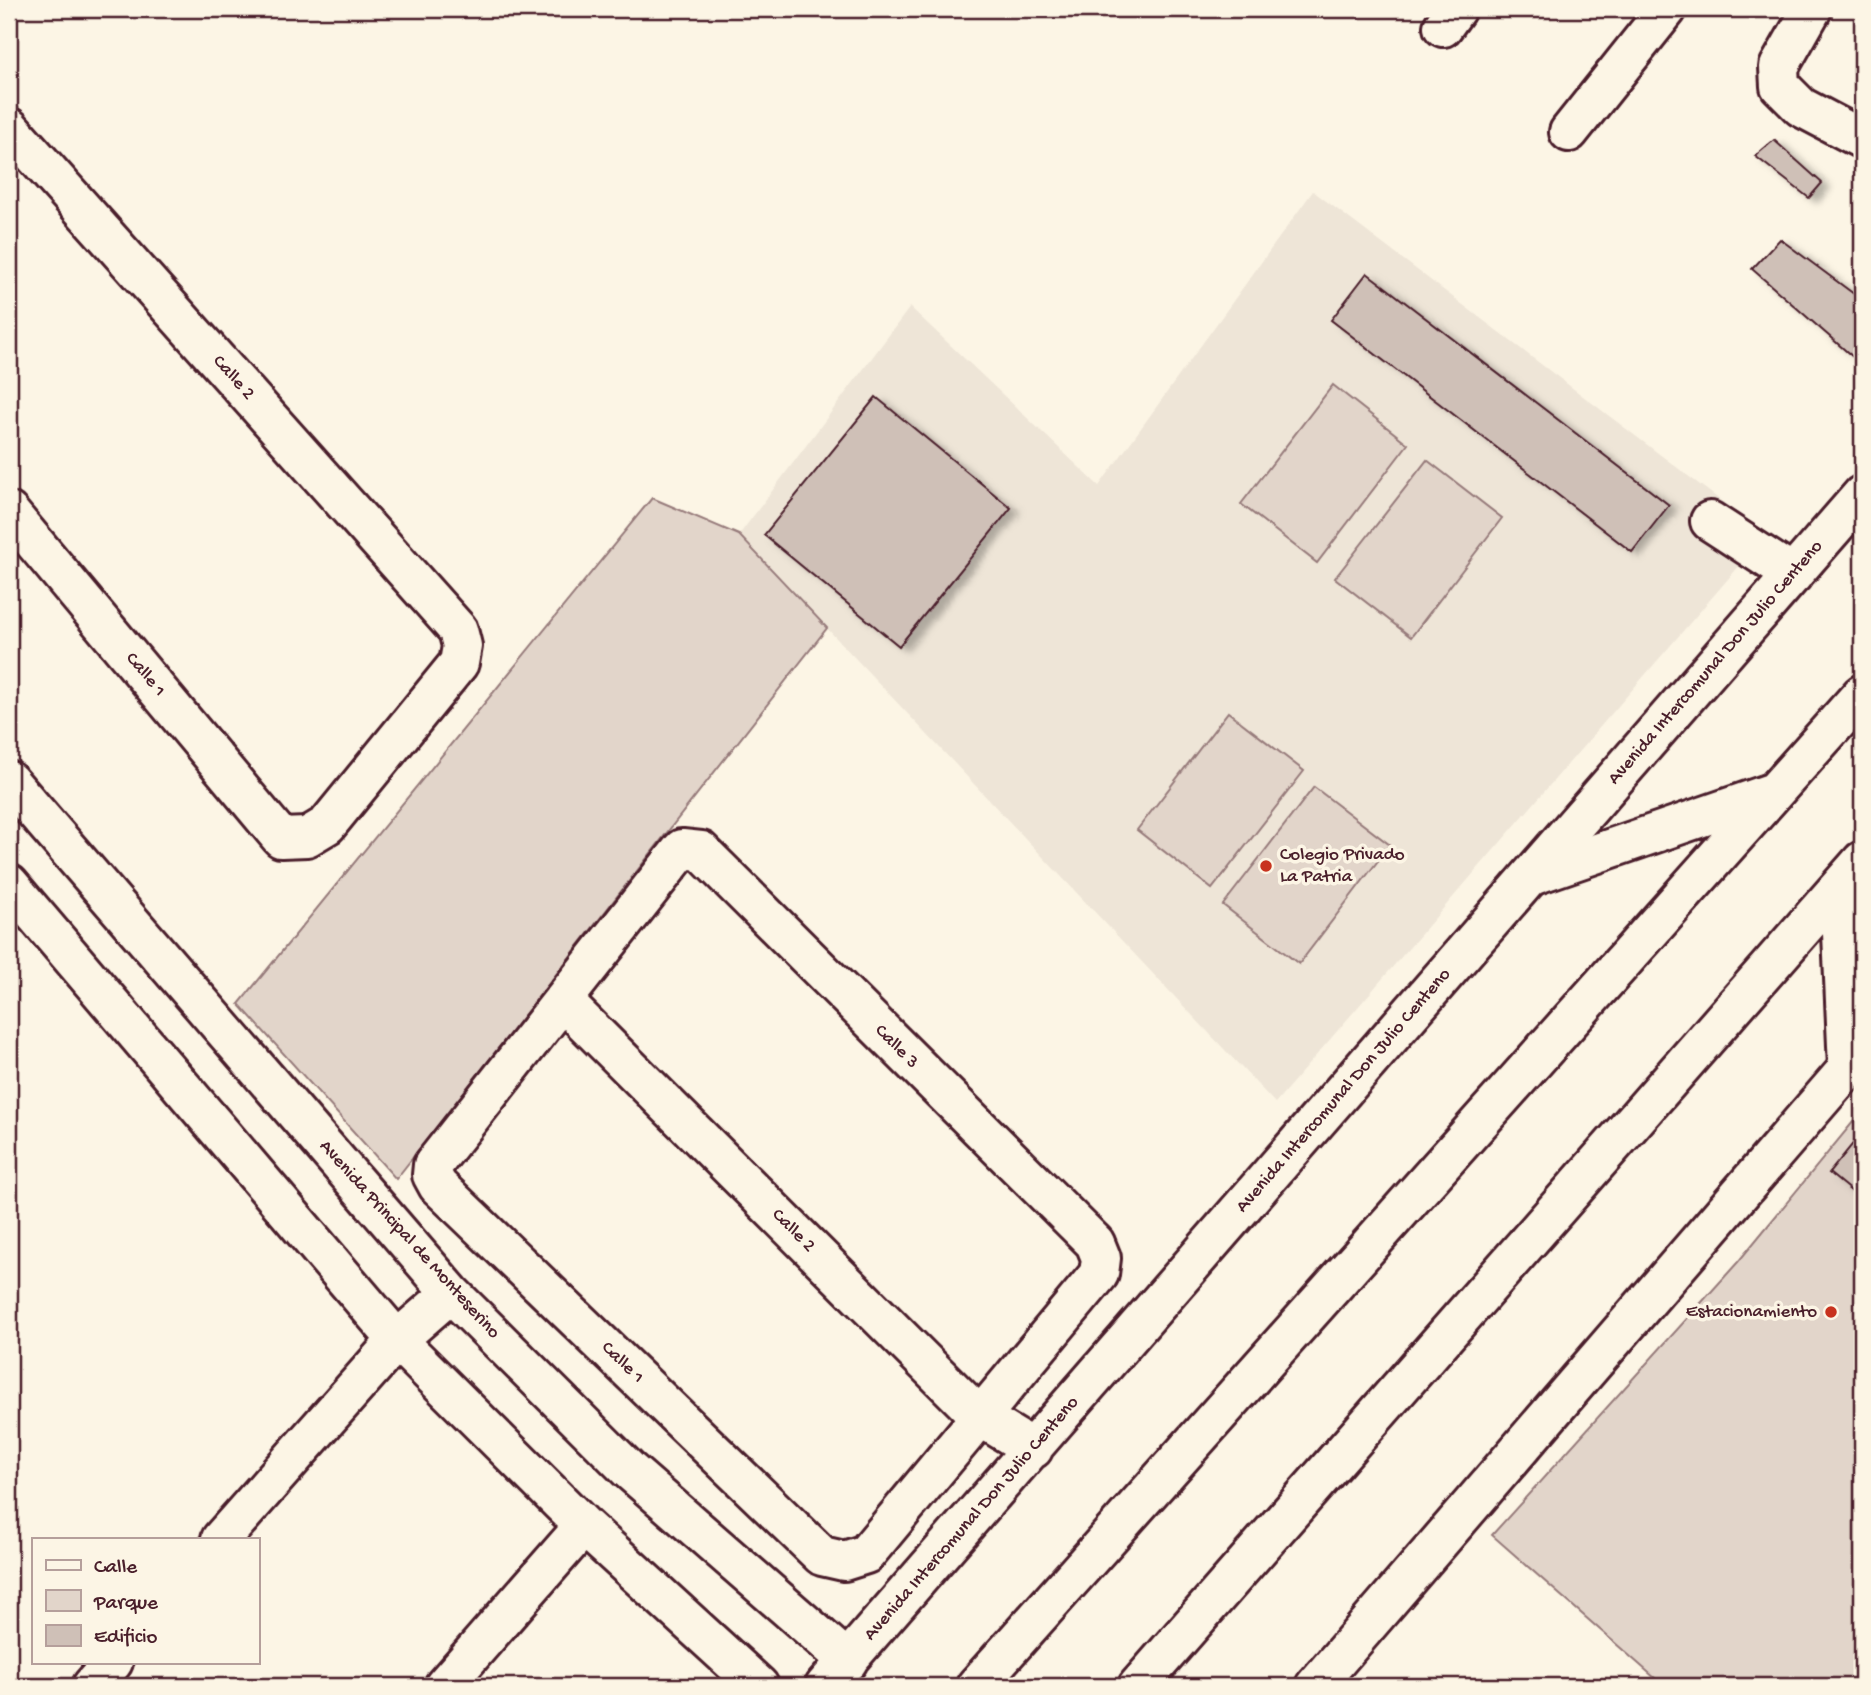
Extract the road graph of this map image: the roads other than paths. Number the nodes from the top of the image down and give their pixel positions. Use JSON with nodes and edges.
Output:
{"nodes":[{"id":1,"x":1667,"y":9,"type":"edge"},
{"id":2,"x":1812,"y":9,"type":"edge"},
{"id":3,"x":9,"y":127,"type":"edge"},
{"id":4,"x":1569,"y":132,"type":"dead end"},
{"id":5,"x":1862,"y":139,"type":"edge"},
{"id":6,"x":1862,"y":495,"type":"edge"},
{"id":7,"x":9,"y":512,"type":"edge"},
{"id":8,"x":1710,"y":521,"type":"dead end"},
{"id":9,"x":1793,"y":575,"type":"junction"},
{"id":10,"x":1862,"y":694,"type":"edge"},
{"id":11,"x":9,"y":781,"type":"edge"},
{"id":12,"x":1776,"y":791,"type":"junction"},
{"id":13,"x":281,"y":838,"type":"joint"},
{"id":14,"x":1851,"y":874,"type":"edge"},
{"id":15,"x":1531,"y":876,"type":"junction"},
{"id":16,"x":9,"y":884,"type":"edge"},
{"id":17,"x":563,"y":1001,"type":"junction"},
{"id":18,"x":1858,"y":1067,"type":"edge"},
{"id":19,"x":451,"y":1293,"type":"junction"},
{"id":20,"x":397,"y":1340,"type":"junction"},
{"id":21,"x":979,"y":1416,"type":"junction"},
{"id":22,"x":1033,"y":1449,"type":"junction"},
{"id":23,"x":584,"y":1526,"type":"junction"},
{"id":24,"x":222,"y":1538,"type":"edge"},
{"id":25,"x":111,"y":1664,"type":"edge"},
{"id":26,"x":836,"y":1673,"type":"edge"},
{"id":27,"x":92,"y":1686,"type":"edge"},
{"id":28,"x":444,"y":1686,"type":"edge"},
{"id":29,"x":760,"y":1686,"type":"edge"},
{"id":30,"x":976,"y":1686,"type":"edge"},
{"id":31,"x":1138,"y":1686,"type":"edge"},
{"id":32,"x":1315,"y":1686,"type":"edge"}],
"edges":[{"from":1,"to":4,"type":"street"},
{"from":2,"to":5,"type":"street"},
{"from":3,"to":13,"type":"street","name":"Calle 2"},
{"from":6,"to":9,"type":"street","name":"Avenida Intercomunal Don Julio Centeno"},
{"from":7,"to":13,"type":"street","name":"Calle 1"},
{"from":8,"to":9,"type":"street"},
{"from":9,"to":15,"type":"street","name":"Avenida Intercomunal Don Julio Centeno"},
{"from":10,"to":12,"type":"street"},
{"from":11,"to":19,"type":"street","name":"Avenida Principal de Monteserino"},
{"from":12,"to":15,"type":"street"},
{"from":12,"to":30,"type":"street"},
{"from":14,"to":18,"type":"street"},
{"from":14,"to":31,"type":"street"},
{"from":15,"to":22,"type":"street","name":"Avenida Intercomunal Don Julio Centeno"},
{"from":16,"to":20,"type":"street"},
{"from":17,"to":21,"type":"street","name":"Calle 2"},
{"from":17,"to":21,"type":"street","name":"Calle 3"},
{"from":17,"to":21,"type":"street","name":"Calle 1"},
{"from":18,"to":32,"type":"street"},
{"from":19,"to":20,"type":"street"},
{"from":19,"to":26,"type":"street","name":"Avenida Principal de Monteserino"},
{"from":20,"to":23,"type":"street"},
{"from":20,"to":24,"type":"street"},
{"from":21,"to":22,"type":"street","name":"Calle 2"},
{"from":22,"to":26,"type":"street","name":"Avenida Intercomunal Don Julio Centeno"},
{"from":23,"to":28,"type":"street"},
{"from":23,"to":29,"type":"street"},
{"from":25,"to":27,"type":"street"}]}
